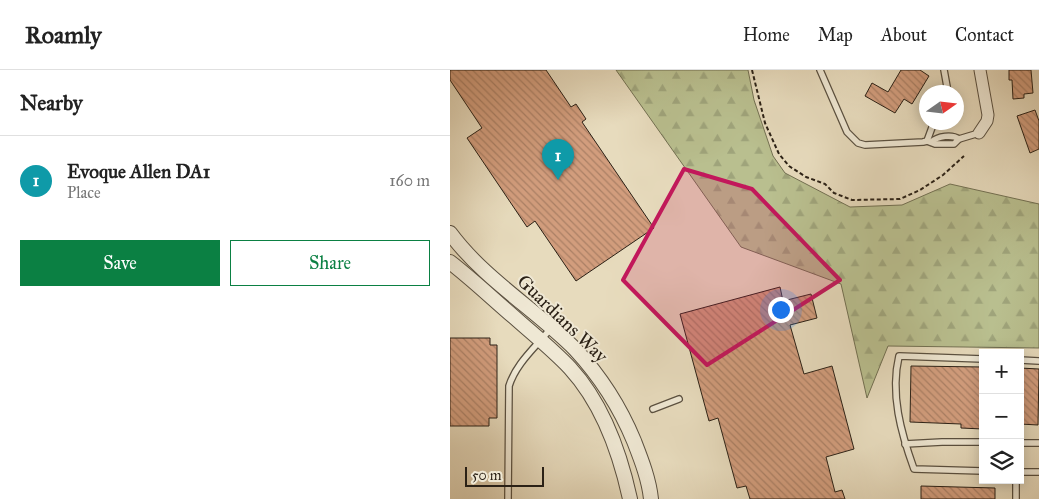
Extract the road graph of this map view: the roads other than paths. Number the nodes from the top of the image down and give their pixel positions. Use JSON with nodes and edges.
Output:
{"nodes":[{"id":1,"x":820,"y":70,"type":"edge"},
{"id":2,"x":944,"y":70,"type":"edge"},
{"id":3,"x":980,"y":70,"type":"edge"},
{"id":4,"x":947,"y":85,"type":"edge"},
{"id":5,"x":932,"y":130,"type":"edge"},
{"id":6,"x":979,"y":133,"type":"joint"},
{"id":7,"x":929,"y":141,"type":"junction"},
{"id":8,"x":452,"y":240,"type":"edge"},
{"id":9,"x":470,"y":256,"type":"junction"},
{"id":10,"x":452,"y":266,"type":"edge"},
{"id":11,"x":551,"y":328,"type":"junction"},
{"id":12,"x":541,"y":341,"type":"junction"},
{"id":13,"x":565,"y":341,"type":"junction"},
{"id":14,"x":554,"y":352,"type":"junction"},
{"id":15,"x":979,"y":359,"type":"edge"},
{"id":16,"x":1024,"y":360,"type":"edge"},
{"id":17,"x":1039,"y":362,"type":"edge"},
{"id":18,"x":679,"y":399,"type":"dead end"},
{"id":19,"x":653,"y":409,"type":"dead end"},
{"id":20,"x":979,"y":442,"type":"edge"},
{"id":21,"x":1024,"y":443,"type":"edge"},
{"id":22,"x":1039,"y":443,"type":"edge"},
{"id":23,"x":905,"y":444,"type":"junction"},
{"id":24,"x":979,"y":471,"type":"edge"},
{"id":25,"x":1024,"y":472,"type":"edge"},
{"id":26,"x":1039,"y":472,"type":"edge"},
{"id":27,"x":1016,"y":484,"type":"edge"},
{"id":28,"x":508,"y":499,"type":"edge"},
{"id":29,"x":630,"y":499,"type":"edge"},
{"id":30,"x":651,"y":499,"type":"edge"},
{"id":31,"x":1016,"y":499,"type":"edge"}],
"edges":[{"from":1,"to":7,"type":"lane"},
{"from":2,"to":4,"type":"lane"},
{"from":3,"to":6,"type":"street"},
{"from":5,"to":7,"type":"lane"},
{"from":6,"to":7,"type":"lane"},
{"from":8,"to":9,"type":"street","name":"Guardians Way"},
{"from":9,"to":10,"type":"street"},
{"from":9,"to":11,"type":"street","name":"Guardians Way"},
{"from":10,"to":12,"type":"street","name":"Guardians Way"},
{"from":11,"to":12,"type":"lane"},
{"from":11,"to":13,"type":"street","name":"Guardians Way"},
{"from":12,"to":14,"type":"street","name":"Guardians Way"},
{"from":12,"to":28,"type":"lane"},
{"from":13,"to":14,"type":"lane"},
{"from":13,"to":30,"type":"street","name":"Guardians Way"},
{"from":14,"to":29,"type":"street","name":"Guardians Way"},
{"from":15,"to":23,"type":"lane"},
{"from":16,"to":17,"type":"lane"},
{"from":18,"to":19,"type":"lane"},
{"from":20,"to":23,"type":"lane"},
{"from":21,"to":22,"type":"lane"},
{"from":23,"to":24,"type":"lane"},
{"from":25,"to":26,"type":"lane"},
{"from":27,"to":31,"type":"lane"}]}
